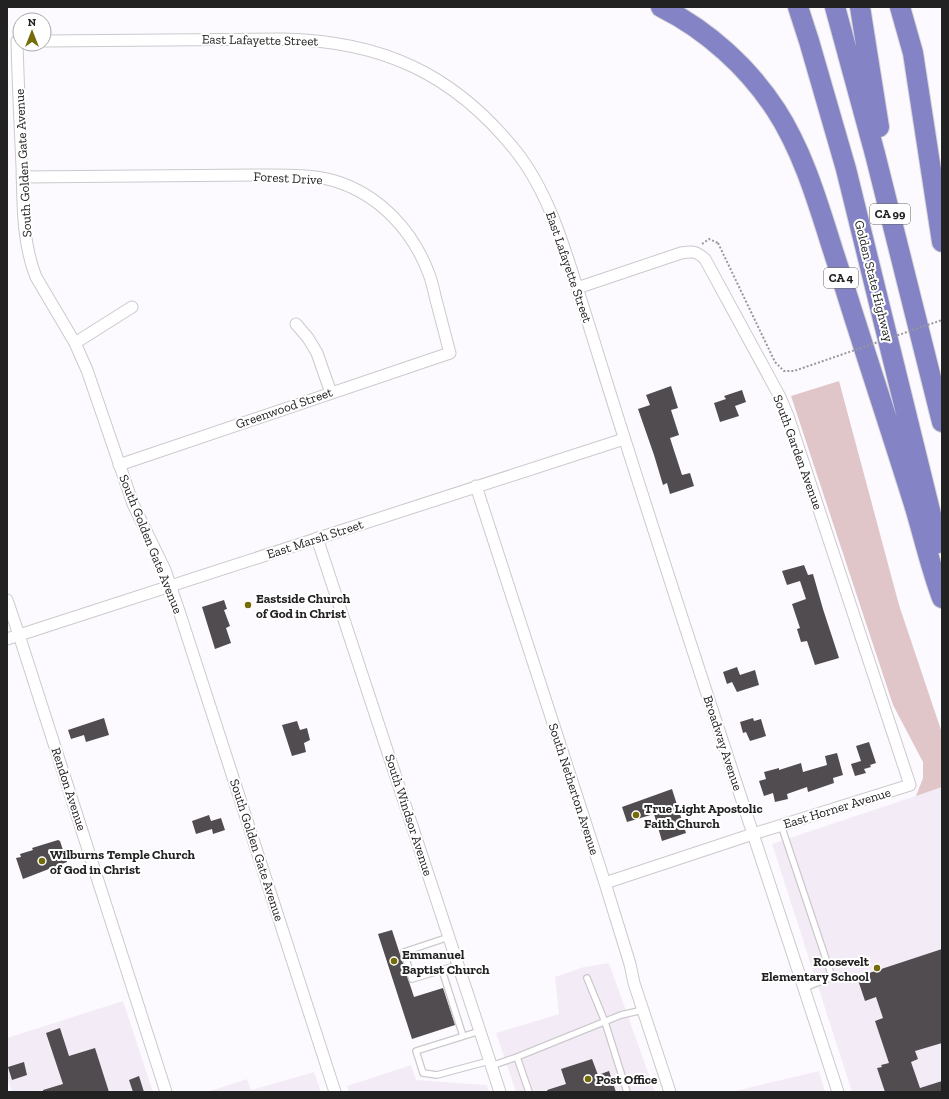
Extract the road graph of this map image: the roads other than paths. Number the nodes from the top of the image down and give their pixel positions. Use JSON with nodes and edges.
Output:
{"nodes":[{"id":1,"x":661,"y":7,"type":"edge"},
{"id":2,"x":798,"y":7,"type":"edge"},
{"id":3,"x":835,"y":7,"type":"edge"},
{"id":4,"x":860,"y":7,"type":"edge"},
{"id":5,"x":900,"y":7,"type":"edge"},
{"id":6,"x":52,"y":40,"type":"edge"},
{"id":7,"x":16,"y":52,"type":"edge"},
{"id":8,"x":875,"y":154,"type":"junction"},
{"id":9,"x":22,"y":177,"type":"junction"},
{"id":10,"x":942,"y":242,"type":"edge"},
{"id":11,"x":577,"y":288,"type":"junction"},
{"id":12,"x":132,"y":307,"type":"dead end"},
{"id":13,"x":296,"y":324,"type":"dead end"},
{"id":14,"x":75,"y":343,"type":"junction"},
{"id":15,"x":450,"y":353,"type":"joint"},
{"id":16,"x":331,"y":393,"type":"junction"},
{"id":17,"x":942,"y":422,"type":"edge"},
{"id":18,"x":624,"y":439,"type":"junction"},
{"id":19,"x":119,"y":465,"type":"junction"},
{"id":20,"x":476,"y":486,"type":"junction"},
{"id":21,"x":317,"y":538,"type":"junction"},
{"id":22,"x":942,"y":557,"type":"edge"},
{"id":23,"x":170,"y":586,"type":"junction"},
{"id":24,"x":942,"y":598,"type":"edge"},
{"id":25,"x":7,"y":600,"type":"edge"},
{"id":26,"x":19,"y":635,"type":"junction"},
{"id":27,"x":7,"y":639,"type":"edge"},
{"id":28,"x":910,"y":785,"type":"joint"},
{"id":29,"x":781,"y":825,"type":"junction"},
{"id":30,"x":753,"y":834,"type":"junction"},
{"id":31,"x":605,"y":883,"type":"junction"},
{"id":32,"x":449,"y":937,"type":"junction"},
{"id":33,"x":458,"y":965,"type":"junction"},
{"id":34,"x":442,"y":970,"type":"junction"},
{"id":35,"x":587,"y":978,"type":"dead end"},
{"id":36,"x":804,"y":988,"type":"junction"},
{"id":37,"x":643,"y":1010,"type":"junction"},
{"id":38,"x":605,"y":1022,"type":"junction"},
{"id":39,"x":480,"y":1031,"type":"junction"},
{"id":40,"x":463,"y":1036,"type":"junction"},
{"id":41,"x":517,"y":1057,"type":"junction"},
{"id":42,"x":490,"y":1063,"type":"junction"},
{"id":43,"x":166,"y":1092,"type":"edge"},
{"id":44,"x":335,"y":1092,"type":"edge"},
{"id":45,"x":500,"y":1092,"type":"edge"},
{"id":46,"x":529,"y":1092,"type":"edge"},
{"id":47,"x":627,"y":1092,"type":"edge"},
{"id":48,"x":670,"y":1092,"type":"edge"},
{"id":49,"x":838,"y":1092,"type":"edge"}],
"edges":[{"from":1,"to":24,"type":"highway","number":"CA 4"},
{"from":2,"to":22,"type":"highway","name":"Golden State Highway","number":"CA 99"},
{"from":3,"to":8,"type":"highway","number":"CA 99"},
{"from":4,"to":8,"type":"highway"},
{"from":5,"to":10,"type":"highway"},
{"from":6,"to":11,"type":"street","name":"East Lafayette Street"},
{"from":7,"to":9,"type":"street","name":"South Golden Gate Avenue"},
{"from":8,"to":17,"type":"highway","number":"CA 99"},
{"from":9,"to":14,"type":"street","name":"South Golden Gate Avenue"},
{"from":9,"to":15,"type":"street","name":"Forest Drive"},
{"from":11,"to":18,"type":"street","name":"East Lafayette Street"},
{"from":11,"to":28,"type":"street","name":"South Garden Avenue"},
{"from":12,"to":14,"type":"street"},
{"from":13,"to":16,"type":"street"},
{"from":14,"to":19,"type":"street","name":"South Golden Gate Avenue"},
{"from":15,"to":16,"type":"street","name":"Greenwood Street"},
{"from":16,"to":19,"type":"street","name":"Greenwood Street"},
{"from":18,"to":20,"type":"street","name":"East Marsh Street"},
{"from":18,"to":30,"type":"street","name":"Broadway Avenue"},
{"from":19,"to":23,"type":"street","name":"South Golden Gate Avenue"},
{"from":20,"to":21,"type":"street","name":"East Marsh Street"},
{"from":20,"to":31,"type":"street","name":"South Netherton Avenue"},
{"from":21,"to":23,"type":"street","name":"East Marsh Street"},
{"from":21,"to":32,"type":"street","name":"South Windsor Avenue"},
{"from":23,"to":26,"type":"street","name":"East Marsh Street"},
{"from":23,"to":44,"type":"street","name":"South Golden Gate Avenue"},
{"from":25,"to":26,"type":"street","name":"Rendon Avenue"},
{"from":26,"to":27,"type":"street","name":"East Marsh Street"},
{"from":26,"to":43,"type":"street","name":"Rendon Avenue"},
{"from":28,"to":29,"type":"street","name":"East Horner Avenue"},
{"from":29,"to":30,"type":"street","name":"East Horner Avenue"},
{"from":29,"to":36,"type":"lane"},
{"from":30,"to":31,"type":"street","name":"East Horner Avenue"},
{"from":30,"to":36,"type":"street","name":"Broadway Avenue"},
{"from":31,"to":37,"type":"street","name":"South Netherton Avenue"},
{"from":32,"to":33,"type":"street","name":"South Windsor Avenue"},
{"from":32,"to":34,"type":"lane"},
{"from":33,"to":34,"type":"lane"},
{"from":33,"to":39,"type":"street","name":"South Windsor Avenue"},
{"from":34,"to":40,"type":"lane"},
{"from":35,"to":38,"type":"lane"},
{"from":36,"to":49,"type":"street","name":"Broadway Avenue"},
{"from":37,"to":38,"type":"lane"},
{"from":37,"to":48,"type":"street","name":"South Netherton Avenue"},
{"from":38,"to":41,"type":"lane"},
{"from":38,"to":47,"type":"lane"},
{"from":39,"to":40,"type":"lane"},
{"from":39,"to":42,"type":"street","name":"South Windsor Avenue"},
{"from":40,"to":42,"type":"lane"},
{"from":41,"to":42,"type":"lane"},
{"from":41,"to":46,"type":"lane"},
{"from":42,"to":45,"type":"street","name":"South Windsor Avenue"}]}
